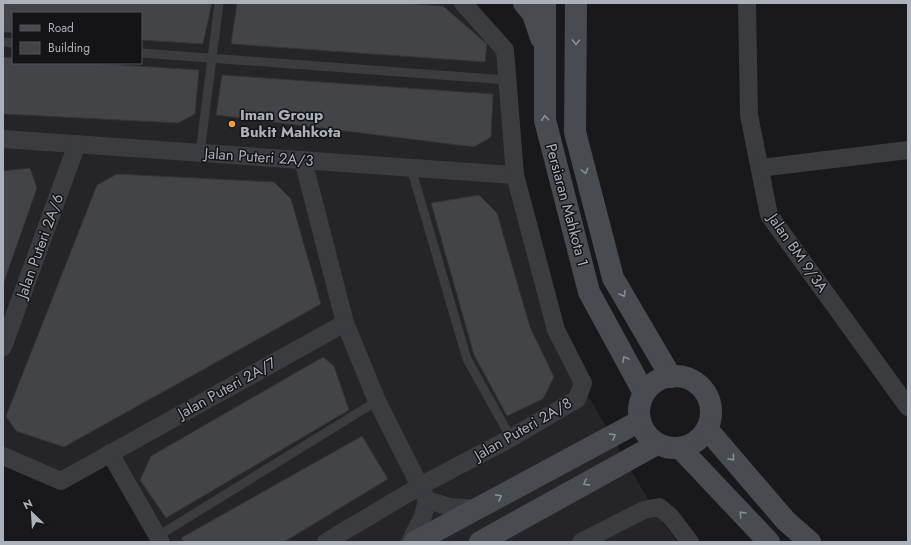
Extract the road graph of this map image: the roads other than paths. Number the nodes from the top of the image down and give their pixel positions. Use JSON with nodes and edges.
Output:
{"nodes":[{"id":1,"x":219,"y":3,"type":"edge"},
{"id":2,"x":463,"y":3,"type":"edge"},
{"id":3,"x":524,"y":3,"type":"edge"},
{"id":4,"x":545,"y":3,"type":"edge"},
{"id":5,"x":576,"y":3,"type":"edge"},
{"id":6,"x":747,"y":3,"type":"edge"},
{"id":7,"x":545,"y":51,"type":"junction"},
{"id":8,"x":142,"y":53,"type":"edge"},
{"id":9,"x":213,"y":59,"type":"junction"},
{"id":10,"x":507,"y":80,"type":"junction"},
{"id":11,"x":3,"y":139,"type":"edge"},
{"id":12,"x":77,"y":144,"type":"junction"},
{"id":13,"x":908,"y":150,"type":"edge"},
{"id":14,"x":200,"y":153,"type":"junction"},
{"id":15,"x":303,"y":160,"type":"junction"},
{"id":16,"x":410,"y":168,"type":"junction"},
{"id":17,"x":760,"y":168,"type":"junction"},
{"id":18,"x":515,"y":175,"type":"junction"},
{"id":19,"x":345,"y":323,"type":"junction"},
{"id":20,"x":3,"y":347,"type":"edge"},
{"id":21,"x":671,"y":376,"type":"junction"},
{"id":22,"x":644,"y":393,"type":"junction"},
{"id":23,"x":377,"y":401,"type":"junction"},
{"id":24,"x":908,"y":407,"type":"edge"},
{"id":25,"x":640,"y":421,"type":"junction"},
{"id":26,"x":707,"y":429,"type":"junction"},
{"id":27,"x":512,"y":438,"type":"junction"},
{"id":28,"x":657,"y":444,"type":"junction"},
{"id":29,"x":680,"y":448,"type":"junction"},
{"id":30,"x":110,"y":453,"type":"junction"},
{"id":31,"x":3,"y":456,"type":"edge"},
{"id":32,"x":423,"y":493,"type":"junction"},
{"id":33,"x":478,"y":509,"type":"junction"},
{"id":34,"x":159,"y":539,"type":"edge"},
{"id":35,"x":482,"y":541,"type":"edge"},
{"id":36,"x":326,"y":542,"type":"edge"},
{"id":37,"x":410,"y":542,"type":"edge"},
{"id":38,"x":415,"y":542,"type":"edge"},
{"id":39,"x":581,"y":542,"type":"edge"},
{"id":40,"x":690,"y":542,"type":"edge"},
{"id":41,"x":769,"y":542,"type":"edge"},
{"id":42,"x":810,"y":542,"type":"edge"}],
"edges":[{"from":1,"to":9,"type":"lane"},
{"from":2,"to":10,"type":"street","name":"Jalan Puteri 2A/8"},
{"from":3,"to":7,"type":"main road"},
{"from":4,"to":7,"type":"main road","name":"Persiaran Mahkota 1"},
{"from":5,"to":21,"type":"main road","name":"Persiaran Mahkota 1","one_way":true},
{"from":6,"to":17,"type":"street","name":"Jalan BM 9/3A"},
{"from":22,"to":7,"type":"main road","name":"Persiaran Mahkota 1","one_way":true},
{"from":8,"to":9,"type":"lane"},
{"from":9,"to":10,"type":"lane"},
{"from":9,"to":14,"type":"lane"},
{"from":10,"to":18,"type":"street","name":"Jalan Puteri 2A/8"},
{"from":11,"to":12,"type":"street","name":"Jalan Puteri 2A/3"},
{"from":12,"to":14,"type":"street","name":"Jalan Puteri 2A/3"},
{"from":12,"to":20,"type":"street","name":"Jalan Puteri 2A/6"},
{"from":13,"to":17,"type":"street"},
{"from":14,"to":15,"type":"street","name":"Jalan Puteri 2A/3"},
{"from":15,"to":16,"type":"street","name":"Jalan Puteri 2A/3"},
{"from":15,"to":19,"type":"street"},
{"from":16,"to":18,"type":"street","name":"Jalan Puteri 2A/3"},
{"from":16,"to":27,"type":"lane"},
{"from":17,"to":24,"type":"street","name":"Jalan BM 9/3A"},
{"from":18,"to":27,"type":"street","name":"Jalan Puteri 2A/8"},
{"from":19,"to":23,"type":"street"},
{"from":19,"to":30,"type":"street","name":"Jalan Puteri 2A/7"},
{"from":21,"to":22,"type":"main road"},
{"from":21,"to":26,"type":"main road"},
{"from":22,"to":25,"type":"main road"},
{"from":23,"to":32,"type":"street"},
{"from":23,"to":34,"type":"lane"},
{"from":25,"to":28,"type":"main road"},
{"from":33,"to":25,"type":"main road","one_way":true},
{"from":26,"to":29,"type":"main road"},
{"from":26,"to":42,"type":"main road","one_way":true},
{"from":27,"to":32,"type":"street","name":"Jalan Puteri 2A/8"},
{"from":28,"to":29,"type":"main road"},
{"from":28,"to":35,"type":"main road","one_way":true},
{"from":41,"to":29,"type":"main road","one_way":true},
{"from":30,"to":31,"type":"street","name":"Jalan Puteri 2A/7"},
{"from":30,"to":34,"type":"street"},
{"from":32,"to":33,"type":"street"},
{"from":32,"to":36,"type":"street","name":"Jalan Puteri 2A/8"},
{"from":32,"to":37,"type":"street"},
{"from":33,"to":38,"type":"main road"},
{"from":39,"to":40,"type":"street"}]}
